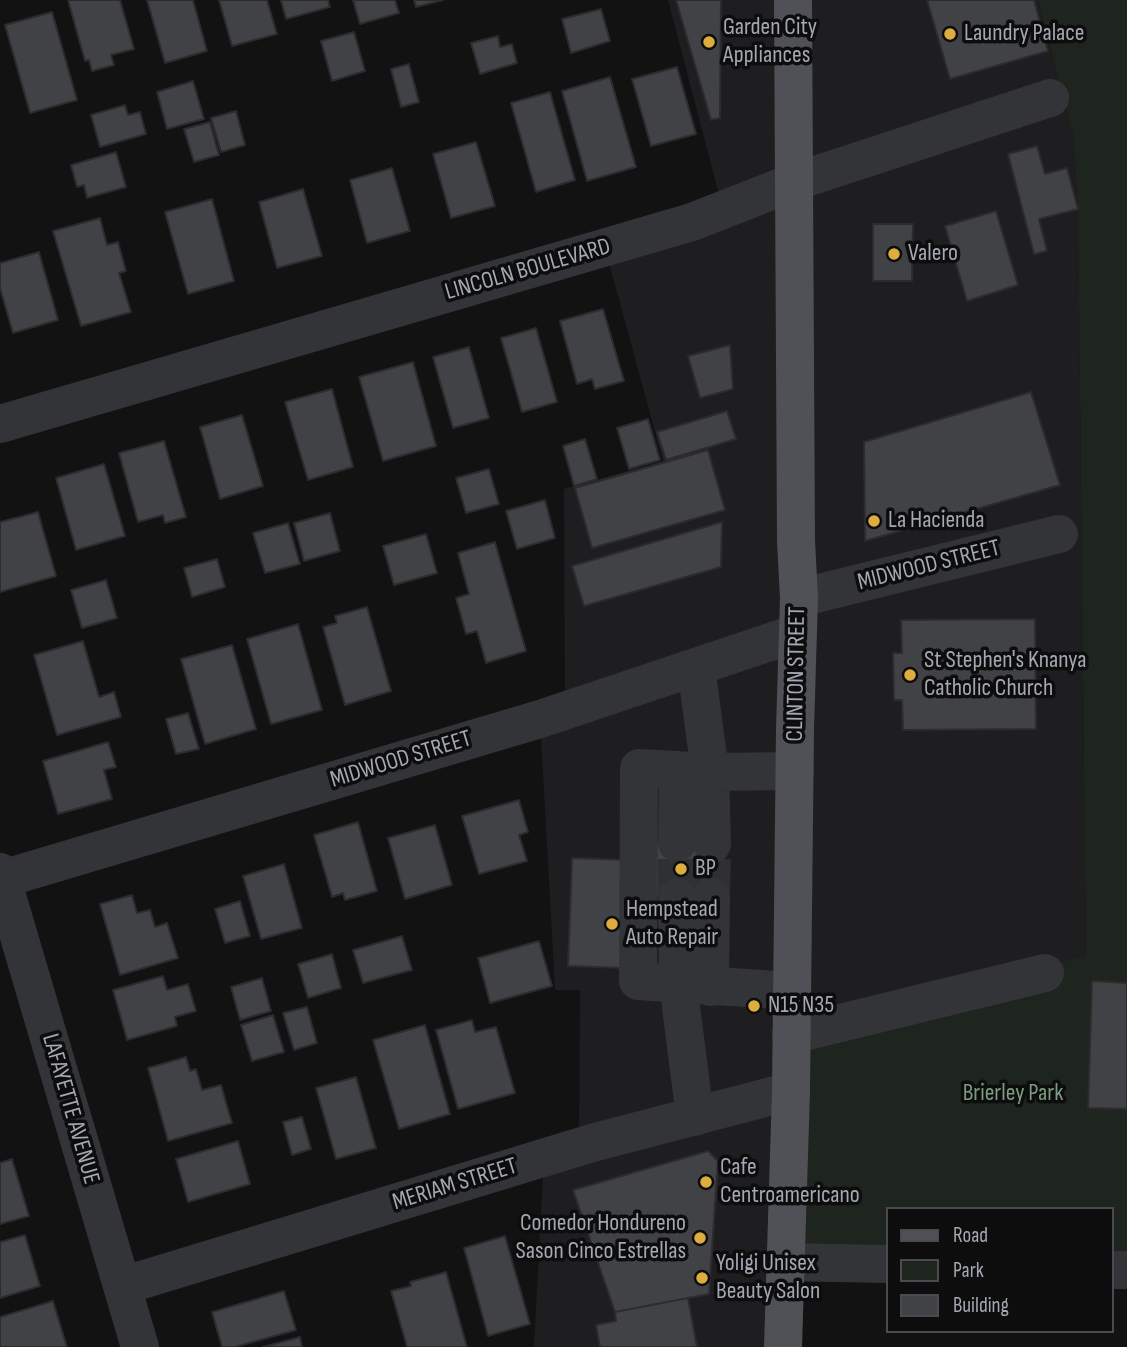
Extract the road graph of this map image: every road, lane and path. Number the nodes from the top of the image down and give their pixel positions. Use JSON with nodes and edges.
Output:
{"nodes":[{"id":1,"x":793,"y":0,"type":"edge"},
{"id":2,"x":1050,"y":98,"type":"dead end"},
{"id":3,"x":794,"y":182,"type":"junction"},
{"id":4,"x":0,"y":424,"type":"edge"},
{"id":5,"x":1059,"y":534,"type":"dead end"},
{"id":6,"x":798,"y":616,"type":"junction"},
{"id":7,"x":696,"y":667,"type":"junction"},
{"id":8,"x":694,"y":771,"type":"junction"},
{"id":9,"x":795,"y":771,"type":"junction"},
{"id":10,"x":694,"y":844,"type":"tunnel mouth"},
{"id":11,"x":1,"y":875,"type":"edge"},
{"id":12,"x":694,"y":897,"type":"tunnel mouth"},
{"id":13,"x":1045,"y":972,"type":"dead end"},
{"id":14,"x":694,"y":985,"type":"junction"},
{"id":15,"x":792,"y":991,"type":"junction"},
{"id":16,"x":791,"y":1035,"type":"junction"},
{"id":17,"x":791,"y":1091,"type":"junction"},
{"id":18,"x":695,"y":1117,"type":"junction"},
{"id":19,"x":784,"y":1262,"type":"junction"},
{"id":20,"x":886,"y":1264,"type":"edge"},
{"id":21,"x":122,"y":1286,"type":"junction"},
{"id":22,"x":140,"y":1347,"type":"edge"},
{"id":23,"x":783,"y":1347,"type":"edge"}],
"edges":[{"from":1,"to":3,"type":"main road","name":"CLINTON STREET"},
{"from":2,"to":3,"type":"street","name":"LINCOLN BOULEVARD"},
{"from":3,"to":4,"type":"street","name":"LINCOLN BOULEVARD"},
{"from":3,"to":6,"type":"main road","name":"CLINTON STREET"},
{"from":5,"to":6,"type":"street","name":"MIDWOOD STREET"},
{"from":6,"to":7,"type":"street","name":"MIDWOOD STREET"},
{"from":6,"to":9,"type":"main road","name":"CLINTON STREET"},
{"from":7,"to":8,"type":"street"},
{"from":7,"to":11,"type":"street","name":"MIDWOOD STREET"},
{"from":8,"to":9,"type":"street"},
{"from":8,"to":10,"type":"street"},
{"from":8,"to":14,"type":"street"},
{"from":9,"to":15,"type":"main road","name":"CLINTON STREET"},
{"from":11,"to":21,"type":"street","name":"LAFAYETTE AVENUE"},
{"from":12,"to":14,"type":"street"},
{"from":13,"to":16,"type":"street"},
{"from":14,"to":15,"type":"street"},
{"from":14,"to":18,"type":"street"},
{"from":15,"to":16,"type":"main road","name":"CLINTON STREET"},
{"from":16,"to":17,"type":"main road","name":"CLINTON STREET"},
{"from":17,"to":18,"type":"street","name":"MERIAM STREET"},
{"from":17,"to":19,"type":"main road","name":"CLINTON STREET"},
{"from":18,"to":21,"type":"street","name":"MERIAM STREET"},
{"from":19,"to":20,"type":"street"},
{"from":19,"to":23,"type":"main road","name":"CLINTON STREET"},
{"from":21,"to":22,"type":"street","name":"LAFAYETTE AVENUE"}]}
